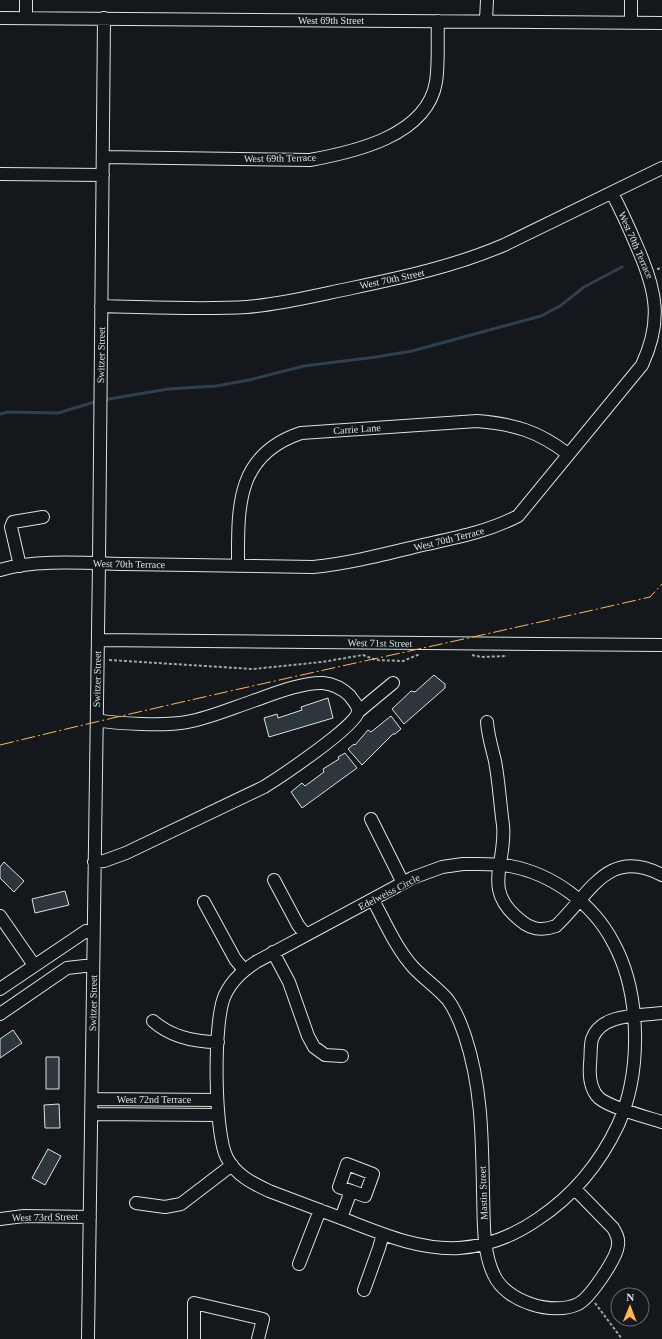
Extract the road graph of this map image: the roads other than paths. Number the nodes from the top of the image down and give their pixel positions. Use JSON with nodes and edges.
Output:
{"nodes":[{"id":1,"x":26,"y":0,"type":"edge"},
{"id":2,"x":487,"y":0,"type":"edge"},
{"id":3,"x":631,"y":0,"type":"edge"},
{"id":4,"x":0,"y":18,"type":"edge"},
{"id":5,"x":26,"y":18,"type":"junction"},
{"id":6,"x":104,"y":18,"type":"junction"},
{"id":7,"x":486,"y":20,"type":"junction"},
{"id":8,"x":438,"y":21,"type":"junction"},
{"id":9,"x":631,"y":22,"type":"junction"},
{"id":10,"x":662,"y":23,"type":"edge"},
{"id":11,"x":103,"y":157,"type":"junction"},
{"id":12,"x":662,"y":168,"type":"edge"},
{"id":13,"x":0,"y":174,"type":"edge"},
{"id":14,"x":103,"y":175,"type":"junction"},
{"id":15,"x":612,"y":193,"type":"junction"},
{"id":16,"x":102,"y":306,"type":"junction"},
{"id":17,"x":568,"y":454,"type":"junction"},
{"id":18,"x":44,"y":517,"type":"dead end"},
{"id":19,"x":99,"y":563,"type":"junction"},
{"id":20,"x":20,"y":566,"type":"junction"},
{"id":21,"x":238,"y":566,"type":"junction"},
{"id":22,"x":0,"y":570,"type":"edge"},
{"id":23,"x":98,"y":640,"type":"junction"},
{"id":24,"x":662,"y":645,"type":"edge"},
{"id":25,"x":393,"y":683,"type":"dead end"},
{"id":26,"x":358,"y":712,"type":"junction"},
{"id":27,"x":96,"y":720,"type":"junction"},
{"id":28,"x":487,"y":722,"type":"dead end"},
{"id":29,"x":371,"y":819,"type":"dead end"},
{"id":30,"x":94,"y":862,"type":"junction"},
{"id":31,"x":500,"y":864,"type":"junction"},
{"id":32,"x":662,"y":875,"type":"edge"},
{"id":33,"x":274,"y":880,"type":"dead end"},
{"id":34,"x":403,"y":883,"type":"junction"},
{"id":35,"x":373,"y":900,"type":"junction"},
{"id":36,"x":580,"y":901,"type":"junction"},
{"id":37,"x":204,"y":902,"type":"dead end"},
{"id":38,"x":0,"y":916,"type":"edge"},
{"id":39,"x":93,"y":930,"type":"junction"},
{"id":40,"x":306,"y":934,"type":"junction"},
{"id":41,"x":273,"y":952,"type":"junction"},
{"id":42,"x":34,"y":965,"type":"junction"},
{"id":43,"x":93,"y":965,"type":"junction"},
{"id":44,"x":244,"y":970,"type":"junction"},
{"id":45,"x":0,"y":989,"type":"edge"},
{"id":46,"x":662,"y":1013,"type":"edge"},
{"id":47,"x":0,"y":1014,"type":"edge"},
{"id":48,"x":633,"y":1016,"type":"junction"},
{"id":49,"x":153,"y":1021,"type":"dead end"},
{"id":50,"x":218,"y":1042,"type":"junction"},
{"id":51,"x":342,"y":1056,"type":"dead end"},
{"id":52,"x":92,"y":1099,"type":"junction"},
{"id":53,"x":217,"y":1100,"type":"junction"},
{"id":54,"x":624,"y":1109,"type":"junction"},
{"id":55,"x":92,"y":1114,"type":"junction"},
{"id":56,"x":217,"y":1116,"type":"junction"},
{"id":57,"x":662,"y":1122,"type":"edge"},
{"id":58,"x":232,"y":1165,"type":"junction"},
{"id":59,"x":575,"y":1189,"type":"junction"},
{"id":60,"x":351,"y":1191,"type":"dead end"},
{"id":61,"x":136,"y":1203,"type":"dead end"},
{"id":62,"x":320,"y":1210,"type":"junction"},
{"id":63,"x":90,"y":1217,"type":"junction"},
{"id":64,"x":341,"y":1218,"type":"junction"},
{"id":65,"x":0,"y":1219,"type":"edge"},
{"id":66,"x":383,"y":1234,"type":"junction"},
{"id":67,"x":487,"y":1243,"type":"junction"},
{"id":68,"x":298,"y":1264,"type":"dead end"},
{"id":69,"x":364,"y":1290,"type":"dead end"},
{"id":70,"x":88,"y":1339,"type":"edge"},
{"id":71,"x":194,"y":1339,"type":"edge"},
{"id":72,"x":258,"y":1339,"type":"edge"}],
"edges":[{"from":1,"to":5,"type":"street"},
{"from":2,"to":7,"type":"street"},
{"from":3,"to":9,"type":"street"},
{"from":4,"to":5,"type":"street","name":"West 69th Street"},
{"from":5,"to":6,"type":"street","name":"West 69th Street"},
{"from":6,"to":8,"type":"street","name":"West 69th Street"},
{"from":6,"to":11,"type":"street","name":"Switzer Street"},
{"from":7,"to":8,"type":"street","name":"West 69th Street"},
{"from":7,"to":9,"type":"street","name":"West 69th Street"},
{"from":8,"to":11,"type":"street","name":"West 69th Terrace"},
{"from":9,"to":10,"type":"street","name":"West 69th Street"},
{"from":11,"to":14,"type":"street","name":"Switzer Street"},
{"from":12,"to":15,"type":"street","name":"West 70th Street"},
{"from":13,"to":14,"type":"street"},
{"from":14,"to":16,"type":"street","name":"Switzer Street"},
{"from":15,"to":16,"type":"street","name":"West 70th Street"},
{"from":15,"to":17,"type":"street","name":"West 70th Terrace"},
{"from":16,"to":19,"type":"street","name":"Switzer Street"},
{"from":17,"to":21,"type":"street","name":"West 70th Terrace"},
{"from":17,"to":21,"type":"street","name":"Carrie Lane"},
{"from":18,"to":20,"type":"street"},
{"from":19,"to":20,"type":"street","name":"West 70th Terrace"},
{"from":19,"to":21,"type":"street","name":"West 70th Terrace"},
{"from":19,"to":23,"type":"street","name":"Switzer Street"},
{"from":20,"to":22,"type":"street","name":"West 70th Terrace"},
{"from":23,"to":24,"type":"street","name":"West 71st Street"},
{"from":23,"to":27,"type":"street","name":"Switzer Street"},
{"from":25,"to":26,"type":"street"},
{"from":26,"to":27,"type":"street"},
{"from":26,"to":30,"type":"street"},
{"from":27,"to":30,"type":"street","name":"Switzer Street"},
{"from":28,"to":31,"type":"street"},
{"from":29,"to":34,"type":"street"},
{"from":30,"to":39,"type":"street","name":"Switzer Street"},
{"from":31,"to":34,"type":"street","name":"Edelweiss Circle"},
{"from":31,"to":36,"type":"street","name":"Edelweiss Circle"},
{"from":31,"to":36,"type":"street"},
{"from":32,"to":36,"type":"street"},
{"from":33,"to":40,"type":"street"},
{"from":34,"to":35,"type":"street","name":"Edelweiss Circle"},
{"from":35,"to":40,"type":"street","name":"Edelweiss Circle"},
{"from":35,"to":67,"type":"street","name":"Mastin Street"},
{"from":36,"to":48,"type":"street","name":"Edelweiss Circle"},
{"from":37,"to":44,"type":"street"},
{"from":38,"to":42,"type":"street"},
{"from":39,"to":42,"type":"street"},
{"from":39,"to":43,"type":"street","name":"Switzer Street"},
{"from":40,"to":41,"type":"street","name":"Edelweiss Circle"},
{"from":41,"to":44,"type":"street","name":"Edelweiss Circle"},
{"from":41,"to":51,"type":"street"},
{"from":42,"to":45,"type":"street"},
{"from":43,"to":47,"type":"street"},
{"from":43,"to":52,"type":"street","name":"Switzer Street"},
{"from":44,"to":50,"type":"street","name":"Edelweiss Circle"},
{"from":46,"to":48,"type":"street"},
{"from":48,"to":54,"type":"street","name":"Edelweiss Circle"},
{"from":48,"to":54,"type":"street"},
{"from":49,"to":50,"type":"street"},
{"from":50,"to":53,"type":"street","name":"Edelweiss Circle"},
{"from":52,"to":53,"type":"street","name":"West 72nd Terrace"},
{"from":52,"to":55,"type":"street","name":"Switzer Street"},
{"from":53,"to":56,"type":"street","name":"Edelweiss Circle"},
{"from":54,"to":57,"type":"street"},
{"from":54,"to":59,"type":"street","name":"Edelweiss Circle"},
{"from":55,"to":56,"type":"street","name":"West 72nd Terrace"},
{"from":55,"to":63,"type":"street","name":"Switzer Street"},
{"from":56,"to":58,"type":"street","name":"Edelweiss Circle"},
{"from":58,"to":61,"type":"street"},
{"from":58,"to":62,"type":"street","name":"Edelweiss Circle"},
{"from":59,"to":67,"type":"street","name":"Edelweiss Circle"},
{"from":59,"to":67,"type":"street","name":"Mastin Street"},
{"from":60,"to":64,"type":"street"},
{"from":62,"to":64,"type":"street","name":"Edelweiss Circle"},
{"from":62,"to":68,"type":"street"},
{"from":63,"to":65,"type":"street","name":"West 73rd Street"},
{"from":63,"to":70,"type":"street","name":"Switzer Street"},
{"from":64,"to":66,"type":"street","name":"Edelweiss Circle"},
{"from":66,"to":67,"type":"street","name":"Edelweiss Circle"},
{"from":66,"to":69,"type":"street"},
{"from":71,"to":72,"type":"street"}]}
